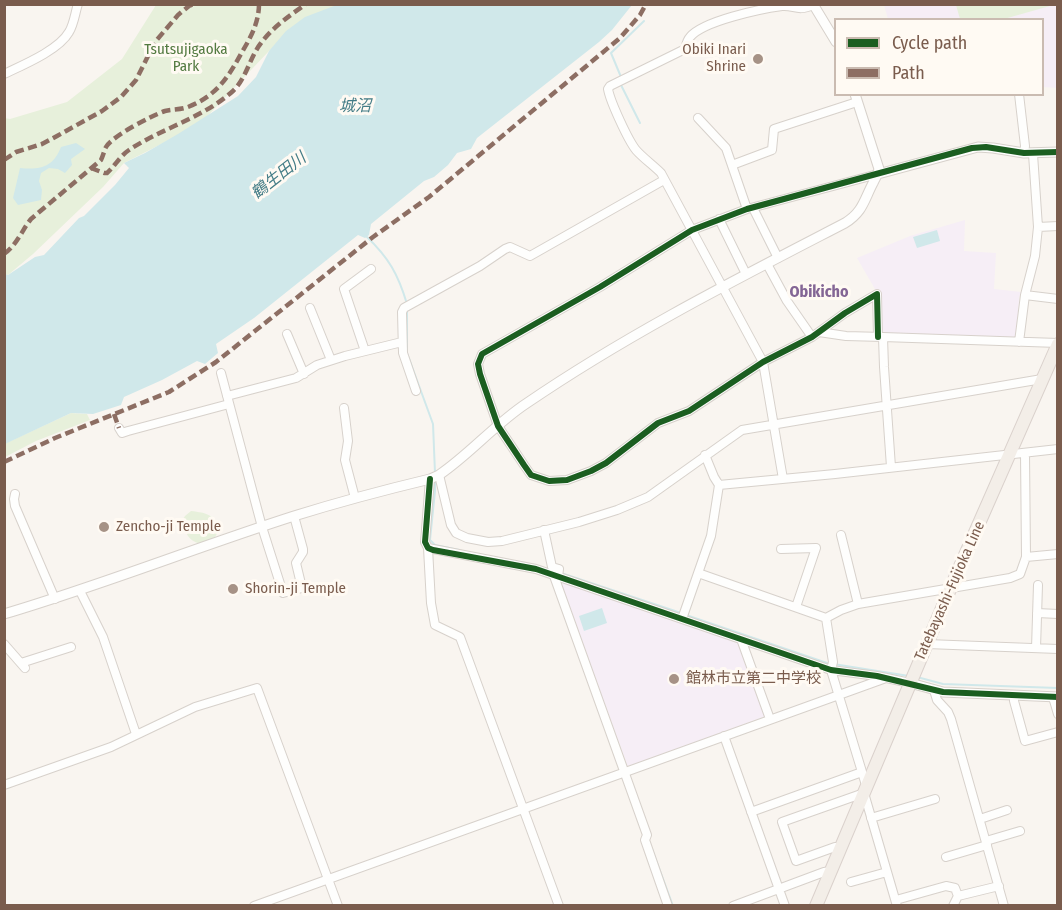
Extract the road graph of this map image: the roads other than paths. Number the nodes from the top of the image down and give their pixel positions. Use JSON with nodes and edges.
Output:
{"nodes":[{"id":1,"x":78,"y":4,"type":"edge"},
{"id":2,"x":813,"y":5,"type":"edge"},
{"id":3,"x":834,"y":39,"type":"edge"},
{"id":4,"x":4,"y":74,"type":"edge"},
{"id":5,"x":1019,"y":96,"type":"edge"},
{"id":6,"x":856,"y":98,"type":"edge"},
{"id":7,"x":698,"y":118,"type":"dead end"},
{"id":8,"x":1058,"y":152,"type":"edge"},
{"id":9,"x":1028,"y":154,"type":"junction"},
{"id":10,"x":732,"y":165,"type":"junction"},
{"id":11,"x":878,"y":174,"type":"junction"},
{"id":12,"x":664,"y":180,"type":"junction"},
{"id":13,"x":750,"y":208,"type":"junction"},
{"id":14,"x":718,"y":219,"type":"junction"},
{"id":15,"x":1058,"y":226,"type":"edge"},
{"id":16,"x":1038,"y":227,"type":"junction"},
{"id":17,"x":692,"y":230,"type":"junction"},
{"id":18,"x":778,"y":258,"type":"junction"},
{"id":19,"x":767,"y":264,"type":"junction"},
{"id":20,"x":371,"y":269,"type":"dead end"},
{"id":21,"x":747,"y":274,"type":"junction"},
{"id":22,"x":722,"y":286,"type":"junction"},
{"id":23,"x":1025,"y":295,"type":"junction"},
{"id":24,"x":1058,"y":299,"type":"edge"},
{"id":25,"x":310,"y":308,"type":"dead end"},
{"id":26,"x":287,"y":334,"type":"dead end"},
{"id":27,"x":815,"y":335,"type":"junction"},
{"id":28,"x":881,"y":337,"type":"junction"},
{"id":29,"x":402,"y":342,"type":"junction"},
{"id":30,"x":1019,"y":342,"type":"junction"},
{"id":31,"x":1058,"y":343,"type":"edge"},
{"id":32,"x":365,"y":351,"type":"junction"},
{"id":33,"x":331,"y":360,"type":"junction"},
{"id":34,"x":763,"y":362,"type":"junction"},
{"id":35,"x":221,"y":373,"type":"dead end"},
{"id":36,"x":304,"y":374,"type":"junction"},
{"id":37,"x":1042,"y":379,"type":"junction"},
{"id":38,"x":416,"y":391,"type":"dead end"},
{"id":39,"x":228,"y":400,"type":"junction"},
{"id":40,"x":886,"y":405,"type":"junction"},
{"id":41,"x":344,"y":408,"type":"dead end"},
{"id":42,"x":775,"y":424,"type":"junction"},
{"id":43,"x":498,"y":426,"type":"junction"},
{"id":44,"x":119,"y":428,"type":"dead end"},
{"id":45,"x":1058,"y":449,"type":"edge"},
{"id":46,"x":1025,"y":453,"type":"junction"},
{"id":47,"x":1010,"y":454,"type":"junction"},
{"id":48,"x":705,"y":455,"type":"junction"},
{"id":49,"x":891,"y":467,"type":"junction"},
{"id":50,"x":434,"y":477,"type":"junction"},
{"id":51,"x":783,"y":478,"type":"junction"},
{"id":52,"x":719,"y":485,"type":"junction"},
{"id":53,"x":15,"y":494,"type":"dead end"},
{"id":54,"x":355,"y":498,"type":"junction"},
{"id":55,"x":294,"y":516,"type":"junction"},
{"id":56,"x":262,"y":526,"type":"junction"},
{"id":57,"x":544,"y":530,"type":"junction"},
{"id":58,"x":842,"y":535,"type":"dead end"},
{"id":59,"x":428,"y":548,"type":"junction"},
{"id":60,"x":781,"y":549,"type":"dead end"},
{"id":61,"x":1058,"y":554,"type":"edge"},
{"id":62,"x":1026,"y":557,"type":"junction"},
{"id":63,"x":698,"y":573,"type":"junction"},
{"id":64,"x":556,"y":577,"type":"junction"},
{"id":65,"x":1038,"y":585,"type":"dead end"},
{"id":66,"x":951,"y":587,"type":"junction"},
{"id":67,"x":80,"y":591,"type":"junction"},
{"id":68,"x":55,"y":599,"type":"junction"},
{"id":69,"x":858,"y":604,"type":"junction"},
{"id":70,"x":796,"y":607,"type":"junction"},
{"id":71,"x":1037,"y":613,"type":"junction"},
{"id":72,"x":4,"y":614,"type":"edge"},
{"id":73,"x":1058,"y":614,"type":"edge"},
{"id":74,"x":826,"y":618,"type":"junction"},
{"id":75,"x":682,"y":619,"type":"junction"},
{"id":76,"x":741,"y":639,"type":"junction"},
{"id":77,"x":4,"y":644,"type":"edge"},
{"id":78,"x":927,"y":644,"type":"junction"},
{"id":79,"x":71,"y":647,"type":"dead end"},
{"id":80,"x":1036,"y":648,"type":"junction"},
{"id":81,"x":1058,"y":649,"type":"edge"},
{"id":82,"x":831,"y":670,"type":"junction"},
{"id":83,"x":886,"y":678,"type":"junction"},
{"id":84,"x":910,"y":683,"type":"junction"},
{"id":85,"x":934,"y":690,"type":"junction"},
{"id":86,"x":839,"y":695,"type":"junction"},
{"id":87,"x":1014,"y":695,"type":"junction"},
{"id":88,"x":1055,"y":697,"type":"edge"},
{"id":89,"x":1058,"y":714,"type":"edge"},
{"id":90,"x":770,"y":719,"type":"junction"},
{"id":91,"x":1058,"y":732,"type":"edge"},
{"id":92,"x":136,"y":734,"type":"junction"},
{"id":93,"x":724,"y":736,"type":"junction"},
{"id":94,"x":862,"y":772,"type":"junction"},
{"id":95,"x":624,"y":773,"type":"junction"},
{"id":96,"x":4,"y":785,"type":"edge"},
{"id":97,"x":865,"y":790,"type":"junction"},
{"id":98,"x":935,"y":799,"type":"dead end"},
{"id":99,"x":523,"y":809,"type":"junction"},
{"id":100,"x":1006,"y":810,"type":"dead end"},
{"id":101,"x":751,"y":812,"type":"junction"},
{"id":102,"x":871,"y":818,"type":"junction"},
{"id":103,"x":980,"y":819,"type":"junction"},
{"id":104,"x":1020,"y":831,"type":"dead end"},
{"id":105,"x":987,"y":843,"type":"junction"},
{"id":106,"x":840,"y":848,"type":"junction"},
{"id":107,"x":946,"y":856,"type":"dead end"},
{"id":108,"x":831,"y":871,"type":"junction"},
{"id":109,"x":887,"y":872,"type":"junction"},
{"id":110,"x":328,"y":879,"type":"junction"},
{"id":111,"x":851,"y":882,"type":"dead end"},
{"id":112,"x":999,"y":886,"type":"junction"},
{"id":113,"x":779,"y":889,"type":"junction"},
{"id":114,"x":958,"y":897,"type":"junction"},
{"id":115,"x":897,"y":903,"type":"edge"},
{"id":116,"x":255,"y":906,"type":"edge"},
{"id":117,"x":338,"y":906,"type":"edge"},
{"id":118,"x":558,"y":906,"type":"edge"},
{"id":119,"x":668,"y":906,"type":"edge"},
{"id":120,"x":733,"y":906,"type":"edge"},
{"id":121,"x":785,"y":906,"type":"edge"},
{"id":122,"x":816,"y":906,"type":"edge"},
{"id":123,"x":953,"y":906,"type":"edge"},
{"id":124,"x":1004,"y":906,"type":"edge"}],
"edges":[{"from":1,"to":4,"type":"street"},
{"from":2,"to":3,"type":"street"},
{"from":2,"to":12,"type":"street"},
{"from":5,"to":9,"type":"street"},
{"from":6,"to":10,"type":"street"},
{"from":6,"to":11,"type":"street"},
{"from":7,"to":10,"type":"street"},
{"from":8,"to":9,"type":"street"},
{"from":9,"to":11,"type":"street"},
{"from":9,"to":16,"type":"street"},
{"from":10,"to":13,"type":"street"},
{"from":11,"to":13,"type":"street"},
{"from":11,"to":18,"type":"street"},
{"from":12,"to":17,"type":"street"},
{"from":12,"to":29,"type":"street"},
{"from":13,"to":14,"type":"street"},
{"from":13,"to":18,"type":"street"},
{"from":14,"to":17,"type":"street"},
{"from":14,"to":21,"type":"street"},
{"from":15,"to":16,"type":"street"},
{"from":16,"to":23,"type":"street"},
{"from":17,"to":22,"type":"street"},
{"from":17,"to":43,"type":"street"},
{"from":18,"to":19,"type":"street"},
{"from":19,"to":21,"type":"street"},
{"from":19,"to":27,"type":"street"},
{"from":20,"to":32,"type":"street"},
{"from":21,"to":22,"type":"street"},
{"from":22,"to":34,"type":"street"},
{"from":22,"to":43,"type":"street"},
{"from":23,"to":24,"type":"street"},
{"from":23,"to":30,"type":"street"},
{"from":25,"to":33,"type":"street"},
{"from":26,"to":36,"type":"street"},
{"from":27,"to":28,"type":"street"},
{"from":27,"to":28,"type":"street"},
{"from":27,"to":34,"type":"street"},
{"from":28,"to":30,"type":"street"},
{"from":28,"to":40,"type":"street"},
{"from":29,"to":32,"type":"street"},
{"from":29,"to":38,"type":"street"},
{"from":30,"to":31,"type":"street"},
{"from":31,"to":37,"type":"main road","name":"Tatebayashi-Fujioka Line"},
{"from":32,"to":33,"type":"street"},
{"from":33,"to":36,"type":"street"},
{"from":34,"to":42,"type":"street"},
{"from":34,"to":43,"type":"street"},
{"from":35,"to":39,"type":"street"},
{"from":36,"to":39,"type":"street"},
{"from":37,"to":40,"type":"street"},
{"from":37,"to":47,"type":"main road","name":"Tatebayashi-Fujioka Line"},
{"from":39,"to":44,"type":"street"},
{"from":39,"to":56,"type":"street"},
{"from":40,"to":42,"type":"street"},
{"from":40,"to":49,"type":"street"},
{"from":41,"to":54,"type":"street"},
{"from":42,"to":48,"type":"street"},
{"from":42,"to":51,"type":"street"},
{"from":43,"to":50,"type":"street"},
{"from":45,"to":46,"type":"street"},
{"from":46,"to":47,"type":"street"},
{"from":46,"to":62,"type":"street"},
{"from":47,"to":49,"type":"street"},
{"from":47,"to":66,"type":"main road","name":"Tatebayashi-Fujioka Line"},
{"from":48,"to":52,"type":"street"},
{"from":48,"to":57,"type":"street"},
{"from":49,"to":51,"type":"street"},
{"from":50,"to":54,"type":"street"},
{"from":50,"to":57,"type":"street"},
{"from":50,"to":59,"type":"street"},
{"from":51,"to":52,"type":"street"},
{"from":52,"to":63,"type":"street"},
{"from":53,"to":68,"type":"street"},
{"from":54,"to":55,"type":"street"},
{"from":55,"to":56,"type":"street"},
{"from":55,"to":56,"type":"street"},
{"from":56,"to":67,"type":"street"},
{"from":57,"to":64,"type":"street"},
{"from":58,"to":69,"type":"street"},
{"from":59,"to":64,"type":"street"},
{"from":59,"to":99,"type":"street"},
{"from":60,"to":70,"type":"street"},
{"from":61,"to":62,"type":"street"},
{"from":62,"to":66,"type":"street"},
{"from":63,"to":70,"type":"street"},
{"from":63,"to":75,"type":"street"},
{"from":64,"to":75,"type":"street"},
{"from":64,"to":95,"type":"street"},
{"from":65,"to":71,"type":"street"},
{"from":66,"to":69,"type":"street"},
{"from":66,"to":78,"type":"main road","name":"Tatebayashi-Fujioka Line"},
{"from":67,"to":68,"type":"street"},
{"from":67,"to":92,"type":"street"},
{"from":68,"to":72,"type":"street"},
{"from":69,"to":74,"type":"street"},
{"from":70,"to":74,"type":"street"},
{"from":71,"to":73,"type":"street"},
{"from":71,"to":80,"type":"street"},
{"from":74,"to":82,"type":"street"},
{"from":75,"to":76,"type":"street"},
{"from":76,"to":82,"type":"street"},
{"from":76,"to":90,"type":"street"},
{"from":77,"to":79,"type":"street"},
{"from":78,"to":80,"type":"street"},
{"from":78,"to":84,"type":"main road","name":"Tatebayashi-Fujioka Line"},
{"from":80,"to":81,"type":"street"},
{"from":82,"to":83,"type":"street"},
{"from":82,"to":86,"type":"street"},
{"from":83,"to":84,"type":"street"},
{"from":83,"to":86,"type":"street"},
{"from":84,"to":85,"type":"street"},
{"from":84,"to":97,"type":"main road","name":"Tatebayashi-Fujioka Line"},
{"from":85,"to":87,"type":"street"},
{"from":85,"to":103,"type":"street"},
{"from":86,"to":90,"type":"street"},
{"from":86,"to":94,"type":"street"},
{"from":87,"to":88,"type":"street"},
{"from":87,"to":91,"type":"street"},
{"from":88,"to":89,"type":"street"},
{"from":90,"to":93,"type":"street"},
{"from":92,"to":96,"type":"street"},
{"from":92,"to":110,"type":"street"},
{"from":93,"to":95,"type":"street"},
{"from":93,"to":101,"type":"street"},
{"from":94,"to":97,"type":"street"},
{"from":94,"to":101,"type":"street"},
{"from":95,"to":99,"type":"street"},
{"from":95,"to":119,"type":"street"},
{"from":97,"to":102,"type":"street"},
{"from":97,"to":106,"type":"main road","name":"Tatebayashi-Fujioka Line"},
{"from":97,"to":106,"type":"street"},
{"from":98,"to":102,"type":"street"},
{"from":99,"to":110,"type":"street"},
{"from":99,"to":118,"type":"street"},
{"from":100,"to":103,"type":"street"},
{"from":101,"to":113,"type":"street"},
{"from":102,"to":109,"type":"street"},
{"from":103,"to":105,"type":"street"},
{"from":104,"to":105,"type":"street"},
{"from":105,"to":107,"type":"street"},
{"from":105,"to":112,"type":"street"},
{"from":106,"to":108,"type":"main road","name":"Tatebayashi-Fujioka Line"},
{"from":108,"to":113,"type":"street"},
{"from":108,"to":122,"type":"main road","name":"Tatebayashi-Fujioka Line"},
{"from":109,"to":111,"type":"street"},
{"from":109,"to":115,"type":"street"},
{"from":110,"to":116,"type":"street"},
{"from":110,"to":117,"type":"street"},
{"from":112,"to":114,"type":"street"},
{"from":112,"to":124,"type":"street"},
{"from":113,"to":120,"type":"street"},
{"from":113,"to":121,"type":"street"},
{"from":114,"to":115,"type":"street"},
{"from":114,"to":123,"type":"street"}]}
